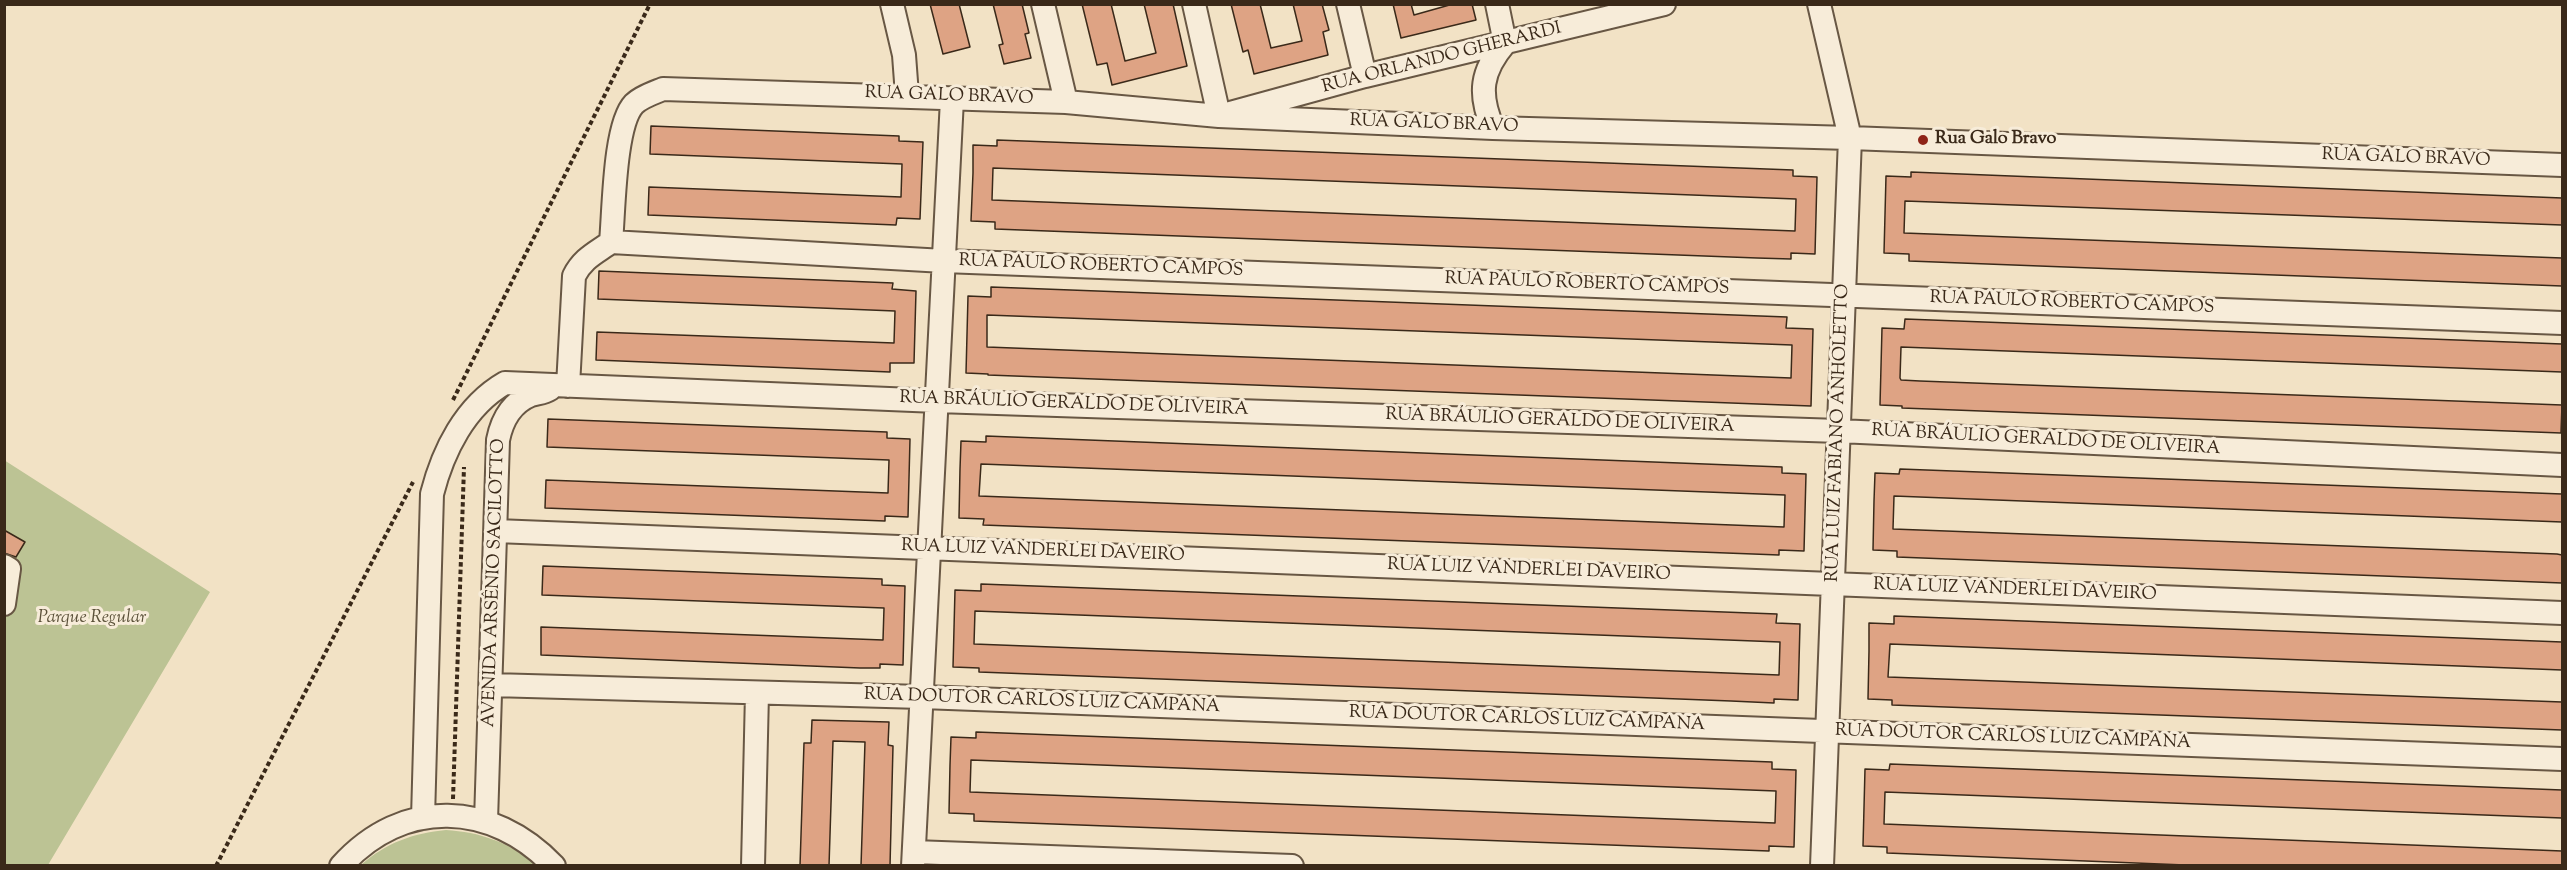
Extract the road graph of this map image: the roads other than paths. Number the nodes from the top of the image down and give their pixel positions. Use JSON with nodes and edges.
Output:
{"nodes":[{"id":1,"x":892,"y":4,"type":"edge"},
{"id":2,"x":1043,"y":4,"type":"edge"},
{"id":3,"x":1194,"y":4,"type":"edge"},
{"id":4,"x":1348,"y":4,"type":"edge"},
{"id":5,"x":1497,"y":4,"type":"edge"},
{"id":6,"x":1820,"y":4,"type":"edge"},
{"id":7,"x":1655,"y":6,"type":"edge"},
{"id":8,"x":1505,"y":43,"type":"junction"},
{"id":9,"x":1365,"y":76,"type":"junction"},
{"id":10,"x":907,"y":95,"type":"junction"},
{"id":11,"x":952,"y":99,"type":"junction"},
{"id":12,"x":1066,"y":102,"type":"junction"},
{"id":13,"x":1219,"y":116,"type":"junction"},
{"id":14,"x":1493,"y":128,"type":"junction"},
{"id":15,"x":1850,"y":138,"type":"junction"},
{"id":16,"x":2562,"y":165,"type":"edge"},
{"id":17,"x":611,"y":242,"type":"junction"},
{"id":18,"x":944,"y":261,"type":"junction"},
{"id":19,"x":1844,"y":295,"type":"junction"},
{"id":20,"x":2562,"y":323,"type":"edge"},
{"id":21,"x":562,"y":386,"type":"junction"},
{"id":22,"x":937,"y":401,"type":"junction"},
{"id":23,"x":460,"y":408,"type":"junction"},
{"id":24,"x":1839,"y":431,"type":"junction"},
{"id":25,"x":498,"y":440,"type":"junction"},
{"id":26,"x":2562,"y":465,"type":"edge"},
{"id":27,"x":496,"y":531,"type":"junction"},
{"id":28,"x":929,"y":548,"type":"junction"},
{"id":29,"x":4,"y":566,"type":"edge"},
{"id":30,"x":1833,"y":583,"type":"junction"},
{"id":31,"x":4,"y":604,"type":"edge"},
{"id":32,"x":2562,"y":613,"type":"edge"},
{"id":33,"x":492,"y":685,"type":"junction"},
{"id":34,"x":757,"y":693,"type":"junction"},
{"id":35,"x":922,"y":697,"type":"junction"},
{"id":36,"x":1827,"y":731,"type":"junction"},
{"id":37,"x":2562,"y":759,"type":"edge"},
{"id":38,"x":423,"y":818,"type":"junction"},
{"id":39,"x":486,"y":821,"type":"junction"},
{"id":40,"x":914,"y":859,"type":"edge"},
{"id":41,"x":341,"y":866,"type":"edge"},
{"id":42,"x":554,"y":866,"type":"edge"},
{"id":43,"x":753,"y":866,"type":"edge"},
{"id":44,"x":1292,"y":866,"type":"edge"},
{"id":45,"x":1822,"y":866,"type":"edge"}],
"edges":[{"from":1,"to":10,"type":"street"},
{"from":2,"to":12,"type":"street"},
{"from":3,"to":13,"type":"street"},
{"from":4,"to":9,"type":"street"},
{"from":5,"to":8,"type":"street"},
{"from":6,"to":15,"type":"street","name":"RUA LUIZ FABIANO ANHOLETTO"},
{"from":7,"to":8,"type":"street","name":"RUA ORLANDO GHERARDI"},
{"from":8,"to":9,"type":"street","name":"RUA ORLANDO GHERARDI"},
{"from":8,"to":14,"type":"street"},
{"from":9,"to":13,"type":"street","name":"RUA ORLANDO GHERARDI"},
{"from":10,"to":11,"type":"street","name":"RUA GALO BRAVO"},
{"from":10,"to":17,"type":"street","name":"RUA GALO BRAVO"},
{"from":11,"to":12,"type":"street","name":"RUA GALO BRAVO"},
{"from":11,"to":18,"type":"street"},
{"from":12,"to":13,"type":"street","name":"RUA GALO BRAVO"},
{"from":13,"to":14,"type":"street","name":"RUA GALO BRAVO"},
{"from":14,"to":15,"type":"street","name":"RUA GALO BRAVO"},
{"from":15,"to":16,"type":"street","name":"RUA GALO BRAVO"},
{"from":15,"to":19,"type":"street","name":"RUA LUIZ FABIANO ANHOLETTO"},
{"from":17,"to":18,"type":"street","name":"RUA PAULO ROBERTO CAMPOS"},
{"from":17,"to":21,"type":"street"},
{"from":18,"to":19,"type":"street","name":"RUA PAULO ROBERTO CAMPOS"},
{"from":18,"to":22,"type":"street"},
{"from":19,"to":20,"type":"street","name":"RUA PAULO ROBERTO CAMPOS"},
{"from":19,"to":24,"type":"street","name":"RUA LUIZ FABIANO ANHOLETTO"},
{"from":21,"to":22,"type":"street","name":"RUA BRÁULIO GERALDO DE OLIVEIRA"},
{"from":21,"to":23,"type":"street"},
{"from":21,"to":25,"type":"street","name":"AVENIDA ARSÊNIO SACILOTTO"},
{"from":22,"to":24,"type":"street","name":"RUA BRÁULIO GERALDO DE OLIVEIRA"},
{"from":22,"to":28,"type":"street"},
{"from":23,"to":25,"type":"street"},
{"from":23,"to":38,"type":"street"},
{"from":24,"to":26,"type":"street","name":"RUA BRÁULIO GERALDO DE OLIVEIRA"},
{"from":24,"to":30,"type":"street","name":"RUA LUIZ FABIANO ANHOLETTO"},
{"from":25,"to":27,"type":"street","name":"AVENIDA ARSÊNIO SACILOTTO"},
{"from":27,"to":28,"type":"street","name":"RUA LUIZ VANDERLEI DAVEIRO"},
{"from":27,"to":33,"type":"street","name":"AVENIDA ARSÊNIO SACILOTTO"},
{"from":28,"to":30,"type":"street","name":"RUA LUIZ VANDERLEI DAVEIRO"},
{"from":28,"to":35,"type":"street"},
{"from":29,"to":31,"type":"street"},
{"from":30,"to":32,"type":"street","name":"RUA LUIZ VANDERLEI DAVEIRO"},
{"from":30,"to":36,"type":"street","name":"RUA LUIZ FABIANO ANHOLETTO"},
{"from":33,"to":34,"type":"street","name":"RUA DOUTOR CARLOS LUIZ CAMPANA"},
{"from":33,"to":39,"type":"street","name":"AVENIDA ARSÊNIO SACILOTTO"},
{"from":34,"to":35,"type":"street","name":"RUA DOUTOR CARLOS LUIZ CAMPANA"},
{"from":34,"to":43,"type":"street"},
{"from":35,"to":36,"type":"street","name":"RUA DOUTOR CARLOS LUIZ CAMPANA"},
{"from":35,"to":40,"type":"street"},
{"from":36,"to":37,"type":"street","name":"RUA DOUTOR CARLOS LUIZ CAMPANA"},
{"from":36,"to":45,"type":"street","name":"RUA LUIZ FABIANO ANHOLETTO"},
{"from":38,"to":39,"type":"street"},
{"from":38,"to":41,"type":"street"},
{"from":39,"to":42,"type":"street"},
{"from":40,"to":44,"type":"street"}]}
